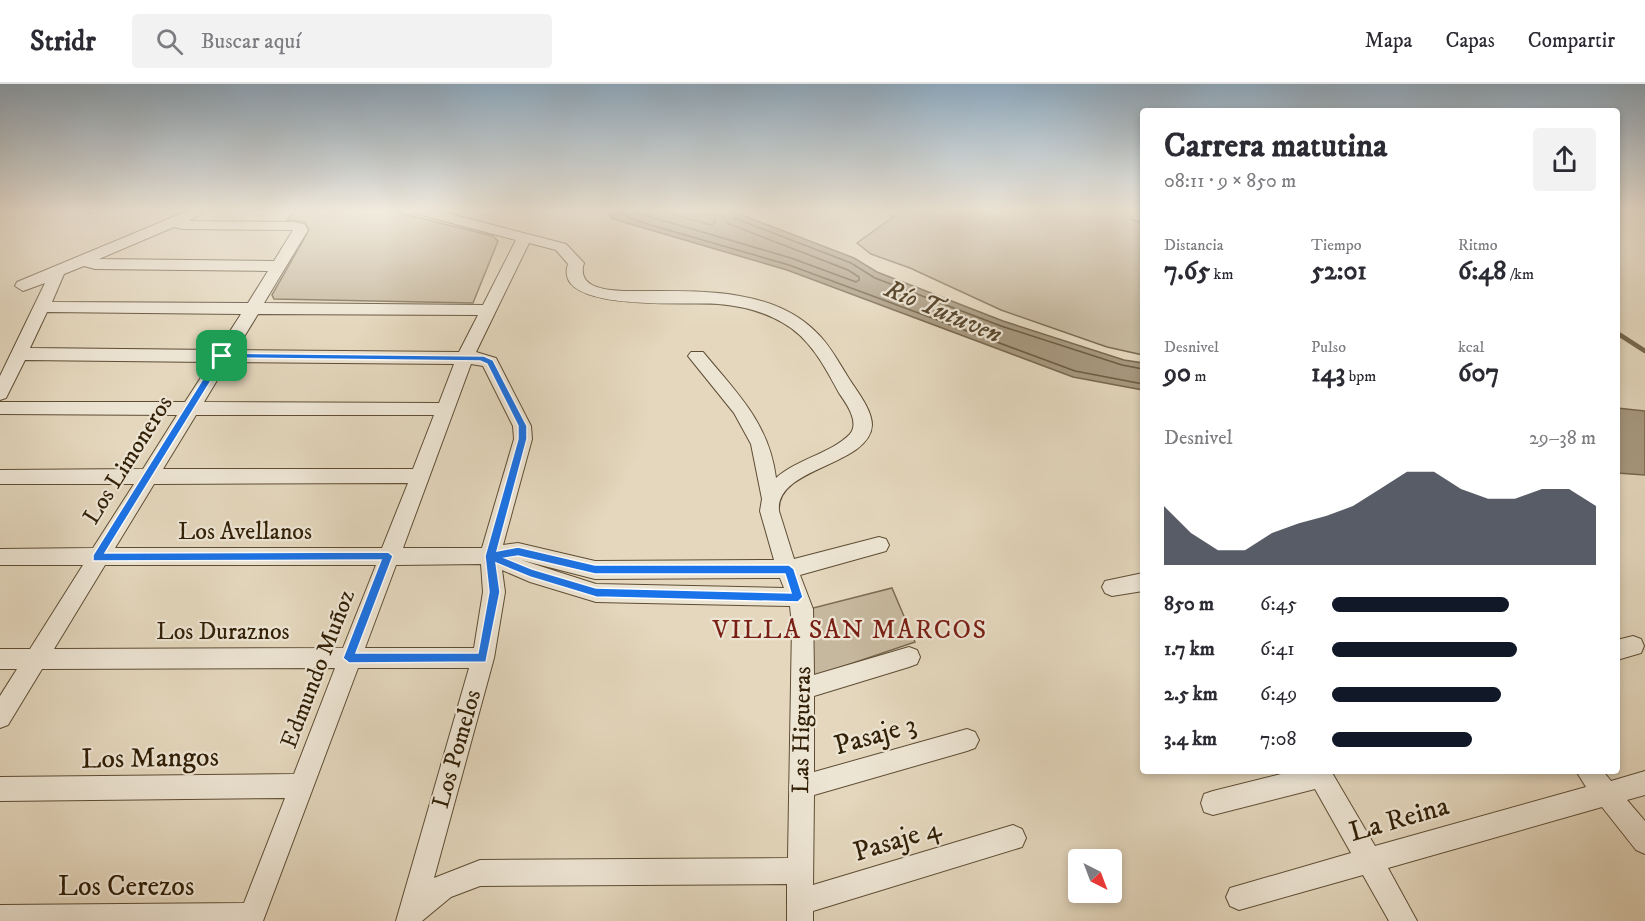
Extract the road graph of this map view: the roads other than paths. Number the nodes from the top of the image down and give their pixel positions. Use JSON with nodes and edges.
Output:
{"nodes":[{"id":1,"x":110,"y":249,"type":"edge"},
{"id":2,"x":288,"y":249,"type":"edge"},
{"id":3,"x":519,"y":249,"type":"edge"},
{"id":4,"x":563,"y":249,"type":"edge"},
{"id":5,"x":83,"y":261,"type":"junction"},
{"id":6,"x":278,"y":266,"type":"junction"},
{"id":7,"x":58,"y":271,"type":"junction"},
{"id":8,"x":23,"y":286,"type":"dead end"},
{"id":9,"x":42,"y":307,"type":"junction"},
{"id":10,"x":253,"y":308,"type":"junction"},
{"id":11,"x":490,"y":310,"type":"junction"},
{"id":12,"x":19,"y":354,"type":"junction"},
{"id":13,"x":222,"y":356,"type":"junction"},
{"id":14,"x":697,"y":356,"type":"dead end"},
{"id":15,"x":465,"y":358,"type":"junction"},
{"id":16,"x":0,"y":394,"type":"edge"},
{"id":17,"x":0,"y":408,"type":"edge"},
{"id":18,"x":190,"y":408,"type":"junction"},
{"id":19,"x":445,"y":409,"type":"junction"},
{"id":20,"x":419,"y":476,"type":"junction"},
{"id":21,"x":0,"y":477,"type":"edge"},
{"id":22,"x":147,"y":477,"type":"junction"},
{"id":23,"x":771,"y":498,"type":"junction"},
{"id":24,"x":879,"y":545,"type":"dead end"},
{"id":25,"x":388,"y":556,"type":"junction"},
{"id":26,"x":490,"y":556,"type":"junction"},
{"id":27,"x":0,"y":557,"type":"edge"},
{"id":28,"x":97,"y":558,"type":"junction"},
{"id":29,"x":789,"y":569,"type":"junction"},
{"id":30,"x":1140,"y":582,"type":"edge"},
{"id":31,"x":1112,"y":587,"type":"dead end"},
{"id":32,"x":798,"y":597,"type":"junction"},
{"id":33,"x":909,"y":657,"type":"dead end"},
{"id":34,"x":349,"y":658,"type":"junction"},
{"id":35,"x":483,"y":658,"type":"junction"},
{"id":36,"x":0,"y":659,"type":"edge"},
{"id":37,"x":35,"y":659,"type":"junction"},
{"id":38,"x":802,"y":689,"type":"junction"},
{"id":39,"x":0,"y":717,"type":"edge"},
{"id":40,"x":966,"y":740,"type":"dead end"},
{"id":41,"x":1319,"y":774,"type":"edge"},
{"id":42,"x":1590,"y":774,"type":"edge"},
{"id":43,"x":1645,"y":783,"type":"edge"},
{"id":44,"x":301,"y":786,"type":"junction"},
{"id":45,"x":801,"y":787,"type":"junction"},
{"id":46,"x":0,"y":789,"type":"edge"},
{"id":47,"x":1606,"y":794,"type":"junction"},
{"id":48,"x":1213,"y":803,"type":"dead end"},
{"id":49,"x":1013,"y":838,"type":"dead end"},
{"id":50,"x":1645,"y":841,"type":"edge"},
{"id":51,"x":1369,"y":861,"type":"junction"},
{"id":52,"x":800,"y":871,"type":"junction"},
{"id":53,"x":1239,"y":897,"type":"dead end"},
{"id":54,"x":800,"y":912,"type":"edge"},
{"id":55,"x":0,"y":918,"type":"edge"},
{"id":56,"x":406,"y":918,"type":"edge"},
{"id":57,"x":251,"y":919,"type":"edge"},
{"id":58,"x":1404,"y":921,"type":"edge"}],
"edges":[{"from":1,"to":5,"type":"street"},
{"from":2,"to":6,"type":"street","name":"Los Limoneros"},
{"from":3,"to":11,"type":"street","name":"Edmundo Muñoz"},
{"from":4,"to":23,"type":"street"},
{"from":5,"to":6,"type":"street"},
{"from":5,"to":7,"type":"street"},
{"from":6,"to":10,"type":"street","name":"Los Limoneros"},
{"from":7,"to":8,"type":"street"},
{"from":7,"to":9,"type":"street"},
{"from":9,"to":10,"type":"street"},
{"from":9,"to":12,"type":"street"},
{"from":10,"to":11,"type":"street"},
{"from":10,"to":13,"type":"street","name":"Los Limoneros"},
{"from":11,"to":15,"type":"street","name":"Edmundo Muñoz"},
{"from":12,"to":13,"type":"street"},
{"from":12,"to":16,"type":"street"},
{"from":13,"to":15,"type":"street"},
{"from":13,"to":18,"type":"street","name":"Los Limoneros"},
{"from":14,"to":23,"type":"street","name":"Las Higueras"},
{"from":15,"to":19,"type":"street","name":"Edmundo Muñoz"},
{"from":15,"to":26,"type":"street","name":"Los Pomelos"},
{"from":17,"to":18,"type":"street"},
{"from":18,"to":19,"type":"street"},
{"from":18,"to":22,"type":"street","name":"Los Limoneros"},
{"from":19,"to":20,"type":"street","name":"Edmundo Muñoz"},
{"from":20,"to":22,"type":"street"},
{"from":20,"to":25,"type":"street","name":"Edmundo Muñoz"},
{"from":21,"to":22,"type":"street"},
{"from":22,"to":28,"type":"street","name":"Los Limoneros"},
{"from":23,"to":29,"type":"street","name":"Las Higueras"},
{"from":24,"to":29,"type":"street","name":"Los Avellanos"},
{"from":25,"to":26,"type":"street","name":"Los Avellanos"},
{"from":25,"to":28,"type":"street","name":"Los Avellanos"},
{"from":25,"to":34,"type":"street","name":"Edmundo Muñoz"},
{"from":26,"to":29,"type":"street","name":"Los Avellanos"},
{"from":26,"to":32,"type":"street","name":"Los Avellanos"},
{"from":26,"to":35,"type":"street","name":"Los Pomelos"},
{"from":27,"to":28,"type":"street","name":"Los Avellanos"},
{"from":28,"to":37,"type":"street","name":"Los Limoneros"},
{"from":29,"to":32,"type":"street","name":"Las Higueras"},
{"from":30,"to":31,"type":"street"},
{"from":32,"to":38,"type":"street","name":"Las Higueras"},
{"from":33,"to":38,"type":"street"},
{"from":34,"to":35,"type":"street","name":"Los Duraznos"},
{"from":34,"to":37,"type":"street","name":"Los Duraznos"},
{"from":34,"to":44,"type":"street","name":"Edmundo Muñoz"},
{"from":35,"to":56,"type":"street","name":"Los Pomelos"},
{"from":36,"to":37,"type":"street","name":"Los Duraznos"},
{"from":37,"to":39,"type":"street","name":"Los Limoneros"},
{"from":38,"to":45,"type":"street","name":"Las Higueras"},
{"from":40,"to":45,"type":"street","name":"Pasaje 3"},
{"from":41,"to":48,"type":"street"},
{"from":41,"to":51,"type":"street"},
{"from":42,"to":47,"type":"street"},
{"from":43,"to":47,"type":"street","name":"La Reina"},
{"from":44,"to":46,"type":"street","name":"Los Mangos"},
{"from":44,"to":57,"type":"street","name":"Edmundo Muñoz"},
{"from":45,"to":52,"type":"street","name":"Las Higueras"},
{"from":47,"to":50,"type":"street"},
{"from":47,"to":51,"type":"street","name":"La Reina"},
{"from":49,"to":54,"type":"street","name":"Pasaje 4"},
{"from":51,"to":53,"type":"street","name":"La Reina"},
{"from":51,"to":58,"type":"street"},
{"from":52,"to":54,"type":"street","name":"Las Higueras"},
{"from":52,"to":56,"type":"street"},
{"from":55,"to":57,"type":"street","name":"Los Cerezos"}]}
